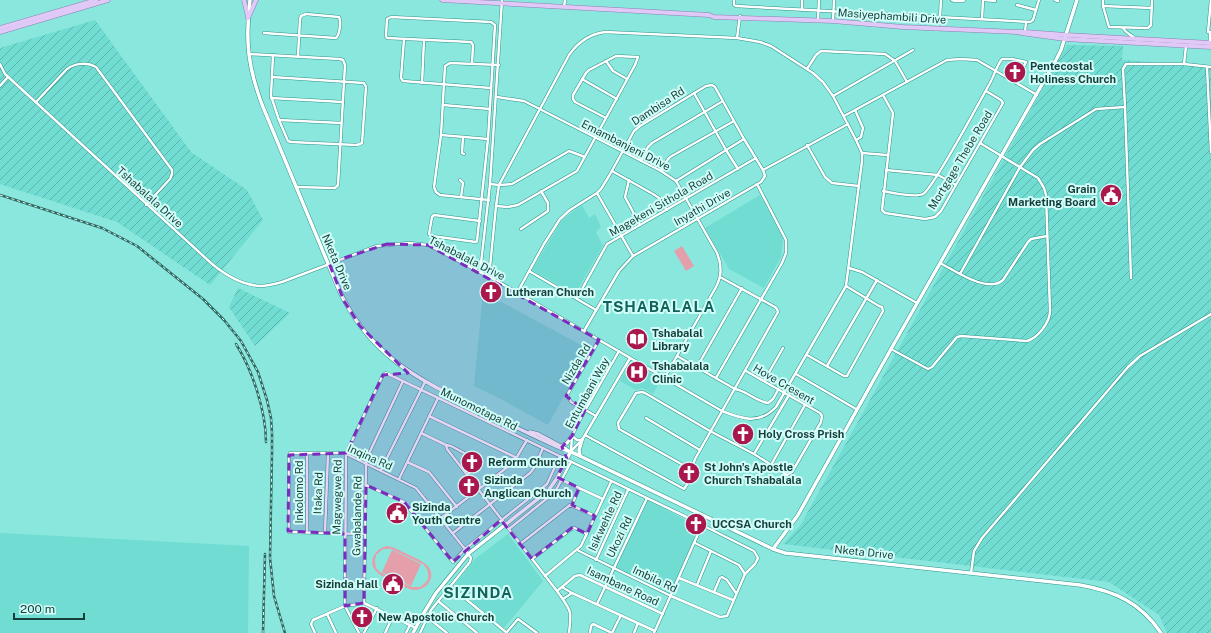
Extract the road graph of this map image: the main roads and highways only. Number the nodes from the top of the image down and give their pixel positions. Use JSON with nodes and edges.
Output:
{"nodes":[{"id":1,"x":96,"y":0,"type":"edge"},
{"id":2,"x":108,"y":0,"type":"edge"},
{"id":3,"x":244,"y":0,"type":"edge"},
{"id":4,"x":256,"y":0,"type":"edge"},
{"id":5,"x":442,"y":0,"type":"edge"},
{"id":6,"x":502,"y":2,"type":"edge"},
{"id":7,"x":0,"y":28,"type":"edge"},
{"id":8,"x":0,"y":32,"type":"edge"},
{"id":9,"x":1017,"y":32,"type":"junction"},
{"id":10,"x":1065,"y":37,"type":"junction"},
{"id":11,"x":1186,"y":44,"type":"junction"},
{"id":12,"x":1211,"y":44,"type":"edge"}],
"edges":[{"from":1,"to":7,"type":"main road"},
{"from":2,"to":8,"type":"main road"},
{"from":3,"to":4,"type":"main road"},
{"from":5,"to":6,"type":"main road","name":"Masiyephambili Drive"},
{"from":6,"to":9,"type":"main road","name":"Masiyephambili Drive"},
{"from":9,"to":10,"type":"main road","name":"Masiyephambili Drive"},
{"from":9,"to":10,"type":"main road","name":"Masiyephambili Drive"},
{"from":10,"to":11,"type":"main road","name":"Masiyephambili Drive"},
{"from":10,"to":11,"type":"main road","name":"Masiyephambili Drive"},
{"from":11,"to":12,"type":"main road","name":"Masiyephambili Drive"}]}
